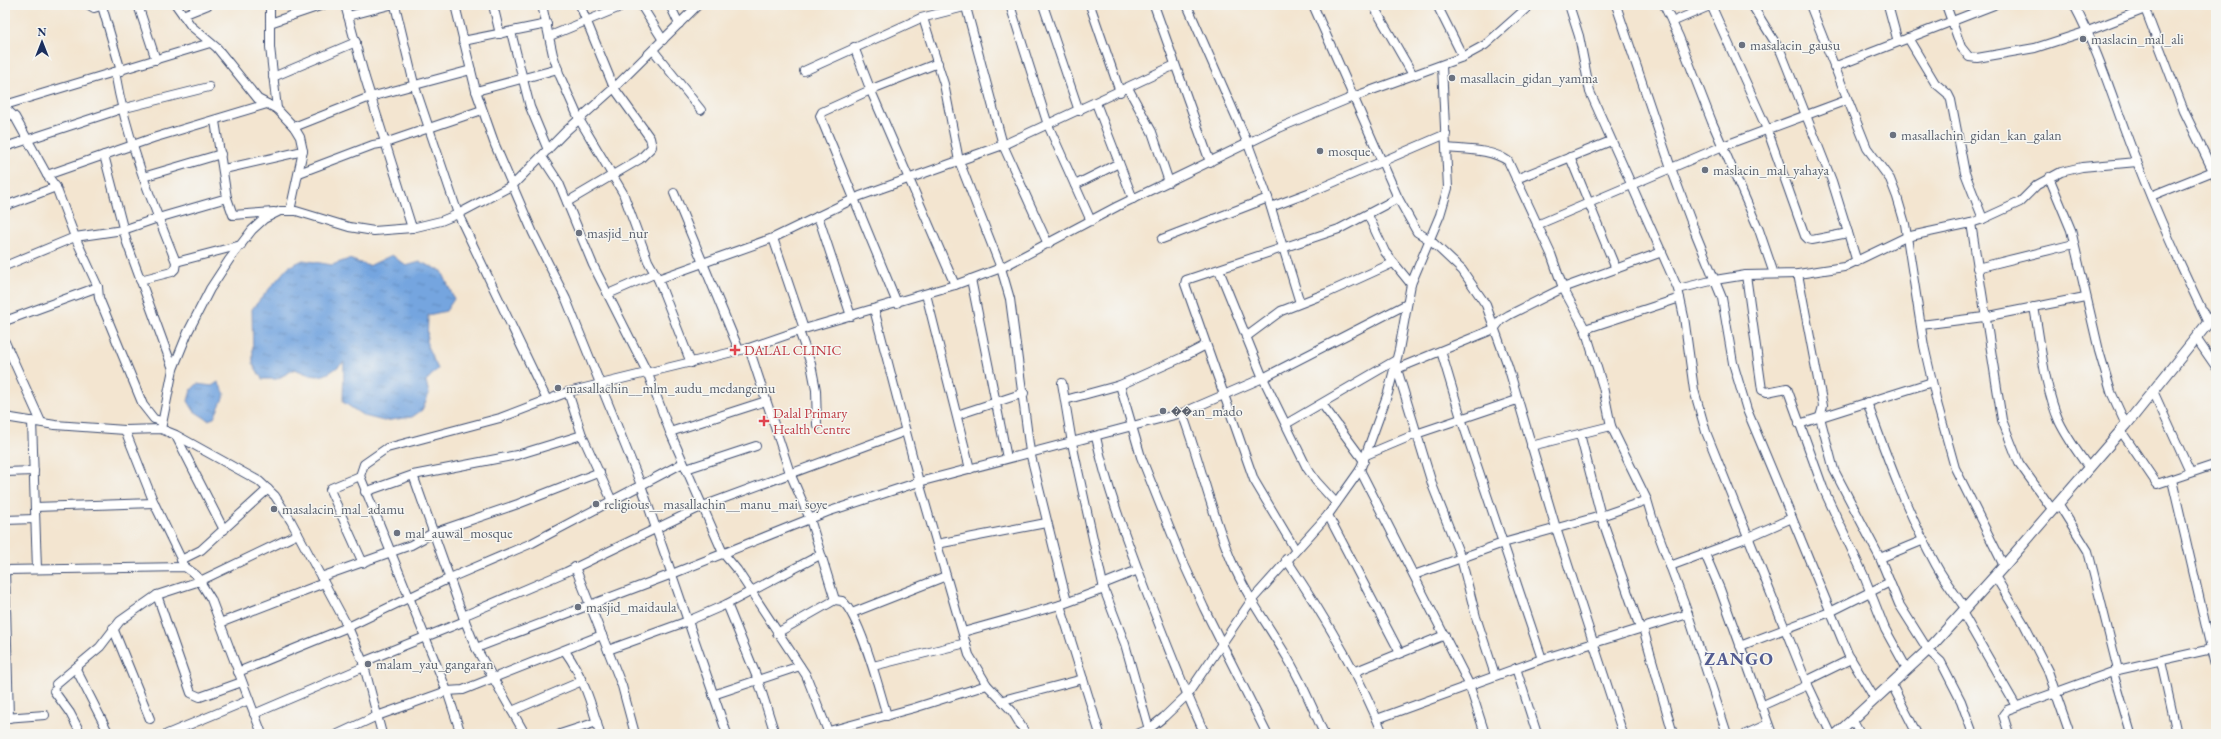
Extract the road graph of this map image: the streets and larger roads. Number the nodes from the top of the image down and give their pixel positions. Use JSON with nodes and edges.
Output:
{"nodes":[{"id":1,"x":89,"y":5,"type":"edge"},
{"id":2,"x":103,"y":5,"type":"edge"},
{"id":3,"x":138,"y":5,"type":"edge"},
{"id":4,"x":176,"y":5,"type":"edge"},
{"id":5,"x":208,"y":5,"type":"edge"},
{"id":6,"x":270,"y":5,"type":"edge"},
{"id":7,"x":323,"y":5,"type":"edge"},
{"id":8,"x":345,"y":5,"type":"edge"},
{"id":9,"x":390,"y":5,"type":"edge"},
{"id":10,"x":395,"y":5,"type":"edge"},
{"id":11,"x":454,"y":5,"type":"edge"},
{"id":12,"x":493,"y":5,"type":"edge"},
{"id":13,"x":542,"y":5,"type":"edge"},
{"id":14,"x":580,"y":5,"type":"edge"},
{"id":15,"x":625,"y":5,"type":"edge"},
{"id":16,"x":641,"y":5,"type":"edge"},
{"id":17,"x":670,"y":5,"type":"edge"},
{"id":18,"x":698,"y":5,"type":"edge"},
{"id":19,"x":1010,"y":5,"type":"edge"},
{"id":20,"x":1043,"y":5,"type":"edge"},
{"id":21,"x":1090,"y":5,"type":"edge"},
{"id":22,"x":1154,"y":5,"type":"edge"},
{"id":23,"x":1187,"y":5,"type":"edge"},
{"id":24,"x":1313,"y":5,"type":"edge"},
{"id":25,"x":1373,"y":5,"type":"edge"},
{"id":26,"x":1437,"y":5,"type":"edge"},
{"id":27,"x":1530,"y":5,"type":"edge"},
{"id":28,"x":1569,"y":5,"type":"edge"},
{"id":29,"x":1616,"y":5,"type":"edge"},
{"id":30,"x":1664,"y":5,"type":"edge"},
{"id":31,"x":1712,"y":5,"type":"edge"},
{"id":32,"x":1752,"y":5,"type":"edge"},
{"id":33,"x":1810,"y":5,"type":"edge"},
{"id":34,"x":1888,"y":5,"type":"edge"},
{"id":35,"x":1946,"y":5,"type":"edge"},
{"id":36,"x":1994,"y":5,"type":"edge"},
{"id":37,"x":2074,"y":5,"type":"edge"},
{"id":38,"x":969,"y":6,"type":"edge"},
{"id":39,"x":2144,"y":7,"type":"edge"},
{"id":40,"x":183,"y":15,"type":"junction"},
{"id":41,"x":348,"y":16,"type":"junction"},
{"id":42,"x":923,"y":18,"type":"junction"},
{"id":43,"x":1952,"y":21,"type":"junction"},
{"id":44,"x":586,"y":22,"type":"junction"},
{"id":45,"x":1672,"y":22,"type":"junction"},
{"id":46,"x":270,"y":23,"type":"junction"},
{"id":47,"x":547,"y":24,"type":"junction"},
{"id":48,"x":679,"y":24,"type":"junction"},
{"id":49,"x":2088,"y":31,"type":"junction"},
{"id":50,"x":511,"y":32,"type":"junction"},
{"id":51,"x":500,"y":34,"type":"junction"},
{"id":52,"x":550,"y":36,"type":"junction"},
{"id":53,"x":1908,"y":38,"type":"junction"},
{"id":54,"x":663,"y":40,"type":"junction"},
{"id":55,"x":463,"y":41,"type":"junction"},
{"id":56,"x":356,"y":42,"type":"junction"},
{"id":57,"x":1898,"y":42,"type":"junction"},
{"id":58,"x":210,"y":43,"type":"junction"},
{"id":59,"x":854,"y":47,"type":"junction"},
{"id":60,"x":653,"y":50,"type":"junction"},
{"id":61,"x":1463,"y":57,"type":"junction"},
{"id":62,"x":156,"y":60,"type":"junction"},
{"id":63,"x":938,"y":63,"type":"junction"},
{"id":64,"x":1176,"y":65,"type":"junction"},
{"id":65,"x":1442,"y":66,"type":"junction"},
{"id":66,"x":1834,"y":67,"type":"junction"},
{"id":67,"x":558,"y":69,"type":"junction"},
{"id":68,"x":471,"y":70,"type":"junction"},
{"id":69,"x":804,"y":71,"type":"dead end"},
{"id":70,"x":118,"y":72,"type":"junction"},
{"id":71,"x":1412,"y":76,"type":"junction"},
{"id":72,"x":273,"y":77,"type":"junction"},
{"id":73,"x":521,"y":78,"type":"junction"},
{"id":74,"x":414,"y":84,"type":"junction"},
{"id":75,"x":209,"y":86,"type":"dead end"},
{"id":76,"x":614,"y":88,"type":"junction"},
{"id":77,"x":1124,"y":90,"type":"junction"},
{"id":78,"x":476,"y":91,"type":"junction"},
{"id":79,"x":870,"y":91,"type":"junction"},
{"id":80,"x":1353,"y":97,"type":"junction"},
{"id":81,"x":370,"y":98,"type":"junction"},
{"id":82,"x":1847,"y":100,"type":"junction"},
{"id":83,"x":1096,"y":103,"type":"junction"},
{"id":84,"x":267,"y":104,"type":"junction"},
{"id":85,"x":5,"y":105,"type":"edge"},
{"id":86,"x":5,"y":108,"type":"edge"},
{"id":87,"x":121,"y":109,"type":"junction"},
{"id":88,"x":277,"y":109,"type":"junction"},
{"id":89,"x":482,"y":110,"type":"junction"},
{"id":90,"x":701,"y":110,"type":"dead end"},
{"id":91,"x":1079,"y":111,"type":"junction"},
{"id":92,"x":1805,"y":115,"type":"junction"},
{"id":93,"x":9,"y":116,"type":"edge"},
{"id":94,"x":579,"y":119,"type":"junction"},
{"id":95,"x":215,"y":121,"type":"junction"},
{"id":96,"x":1048,"y":125,"type":"junction"},
{"id":97,"x":294,"y":127,"type":"junction"},
{"id":98,"x":427,"y":128,"type":"junction"},
{"id":99,"x":1767,"y":129,"type":"junction"},
{"id":100,"x":1446,"y":134,"type":"junction"},
{"id":101,"x":28,"y":139,"type":"junction"},
{"id":102,"x":1611,"y":142,"type":"junction"},
{"id":103,"x":385,"y":143,"type":"junction"},
{"id":104,"x":1248,"y":144,"type":"junction"},
{"id":105,"x":133,"y":145,"type":"junction"},
{"id":106,"x":1003,"y":145,"type":"junction"},
{"id":107,"x":1723,"y":146,"type":"junction"},
{"id":108,"x":5,"y":147,"type":"edge"},
{"id":109,"x":1447,"y":148,"type":"junction"},
{"id":110,"x":548,"y":150,"type":"junction"},
{"id":111,"x":303,"y":151,"type":"junction"},
{"id":112,"x":221,"y":154,"type":"junction"},
{"id":113,"x":104,"y":155,"type":"junction"},
{"id":114,"x":542,"y":156,"type":"junction"},
{"id":115,"x":1570,"y":157,"type":"junction"},
{"id":116,"x":959,"y":161,"type":"junction"},
{"id":117,"x":1380,"y":161,"type":"junction"},
{"id":118,"x":1210,"y":162,"type":"junction"},
{"id":119,"x":2137,"y":162,"type":"junction"},
{"id":120,"x":1119,"y":163,"type":"junction"},
{"id":121,"x":1671,"y":168,"type":"junction"},
{"id":122,"x":224,"y":169,"type":"junction"},
{"id":123,"x":2215,"y":172,"type":"edge"},
{"id":124,"x":299,"y":173,"type":"junction"},
{"id":125,"x":614,"y":174,"type":"junction"},
{"id":126,"x":47,"y":175,"type":"junction"},
{"id":127,"x":142,"y":177,"type":"junction"},
{"id":128,"x":907,"y":177,"type":"junction"},
{"id":129,"x":2049,"y":177,"type":"junction"},
{"id":130,"x":1516,"y":179,"type":"junction"},
{"id":131,"x":1169,"y":182,"type":"junction"},
{"id":132,"x":513,"y":185,"type":"junction"},
{"id":133,"x":1075,"y":185,"type":"junction"},
{"id":134,"x":1631,"y":185,"type":"junction"},
{"id":135,"x":56,"y":187,"type":"junction"},
{"id":136,"x":674,"y":193,"type":"dead end"},
{"id":137,"x":2151,"y":196,"type":"junction"},
{"id":138,"x":227,"y":198,"type":"junction"},
{"id":139,"x":854,"y":198,"type":"junction"},
{"id":140,"x":1268,"y":198,"type":"junction"},
{"id":141,"x":1398,"y":198,"type":"junction"},
{"id":142,"x":1133,"y":199,"type":"junction"},
{"id":143,"x":567,"y":202,"type":"junction"},
{"id":144,"x":1588,"y":202,"type":"junction"},
{"id":145,"x":5,"y":206,"type":"edge"},
{"id":146,"x":1271,"y":207,"type":"junction"},
{"id":147,"x":280,"y":211,"type":"junction"},
{"id":148,"x":290,"y":211,"type":"junction"},
{"id":149,"x":458,"y":214,"type":"junction"},
{"id":150,"x":1368,"y":215,"type":"junction"},
{"id":151,"x":818,"y":216,"type":"junction"},
{"id":152,"x":158,"y":218,"type":"junction"},
{"id":153,"x":1983,"y":219,"type":"junction"},
{"id":154,"x":1091,"y":221,"type":"junction"},
{"id":155,"x":1971,"y":223,"type":"junction"},
{"id":156,"x":1537,"y":224,"type":"junction"},
{"id":157,"x":412,"y":228,"type":"junction"},
{"id":158,"x":123,"y":230,"type":"junction"},
{"id":159,"x":1848,"y":233,"type":"junction"},
{"id":160,"x":75,"y":237,"type":"junction"},
{"id":161,"x":1906,"y":237,"type":"junction"},
{"id":162,"x":773,"y":238,"type":"junction"},
{"id":163,"x":1162,"y":239,"type":"dead end"},
{"id":164,"x":1430,"y":240,"type":"junction"},
{"id":165,"x":1048,"y":244,"type":"junction"},
{"id":166,"x":2074,"y":244,"type":"junction"},
{"id":167,"x":241,"y":245,"type":"junction"},
{"id":168,"x":1283,"y":250,"type":"junction"},
{"id":169,"x":1662,"y":252,"type":"junction"},
{"id":170,"x":176,"y":262,"type":"junction"},
{"id":171,"x":1856,"y":262,"type":"junction"},
{"id":172,"x":1392,"y":263,"type":"junction"},
{"id":173,"x":703,"y":265,"type":"junction"},
{"id":174,"x":5,"y":266,"type":"edge"},
{"id":175,"x":1001,"y":268,"type":"junction"},
{"id":176,"x":1977,"y":268,"type":"junction"},
{"id":177,"x":1616,"y":269,"type":"junction"},
{"id":178,"x":1219,"y":270,"type":"junction"},
{"id":179,"x":1774,"y":274,"type":"junction"},
{"id":180,"x":1798,"y":274,"type":"junction"},
{"id":181,"x":1746,"y":275,"type":"junction"},
{"id":182,"x":656,"y":277,"type":"junction"},
{"id":183,"x":971,"y":279,"type":"junction"},
{"id":184,"x":140,"y":280,"type":"junction"},
{"id":185,"x":1715,"y":280,"type":"junction"},
{"id":186,"x":1411,"y":284,"type":"junction"},
{"id":187,"x":955,"y":285,"type":"junction"},
{"id":188,"x":98,"y":287,"type":"junction"},
{"id":189,"x":1563,"y":288,"type":"junction"},
{"id":190,"x":1678,"y":289,"type":"junction"},
{"id":191,"x":608,"y":294,"type":"junction"},
{"id":192,"x":926,"y":294,"type":"junction"},
{"id":193,"x":2085,"y":296,"type":"junction"},
{"id":194,"x":1680,"y":298,"type":"junction"},
{"id":195,"x":896,"y":303,"type":"junction"},
{"id":196,"x":1300,"y":303,"type":"junction"},
{"id":197,"x":1407,"y":304,"type":"junction"},
{"id":198,"x":2034,"y":307,"type":"junction"},
{"id":199,"x":874,"y":309,"type":"junction"},
{"id":200,"x":2216,"y":313,"type":"edge"},
{"id":201,"x":851,"y":316,"type":"junction"},
{"id":202,"x":1984,"y":317,"type":"junction"},
{"id":203,"x":5,"y":321,"type":"edge"},
{"id":204,"x":2208,"y":323,"type":"junction"},
{"id":205,"x":1920,"y":325,"type":"junction"},
{"id":206,"x":1494,"y":329,"type":"junction"},
{"id":207,"x":1585,"y":329,"type":"junction"},
{"id":208,"x":802,"y":330,"type":"junction"},
{"id":209,"x":1246,"y":337,"type":"junction"},
{"id":210,"x":2196,"y":338,"type":"junction"},
{"id":211,"x":5,"y":342,"type":"edge"},
{"id":212,"x":1206,"y":345,"type":"junction"},
{"id":213,"x":749,"y":348,"type":"junction"},
{"id":214,"x":739,"y":350,"type":"junction"},
{"id":215,"x":1441,"y":351,"type":"junction"},
{"id":216,"x":1396,"y":360,"type":"junction"},
{"id":217,"x":691,"y":363,"type":"junction"},
{"id":218,"x":2216,"y":367,"type":"edge"},
{"id":219,"x":173,"y":369,"type":"junction"},
{"id":220,"x":1395,"y":369,"type":"junction"},
{"id":221,"x":648,"y":374,"type":"junction"},
{"id":222,"x":1262,"y":378,"type":"junction"},
{"id":223,"x":1932,"y":382,"type":"junction"},
{"id":224,"x":1062,"y":383,"type":"dead end"},
{"id":225,"x":601,"y":385,"type":"junction"},
{"id":226,"x":1120,"y":385,"type":"junction"},
{"id":227,"x":2154,"y":391,"type":"junction"},
{"id":228,"x":568,"y":392,"type":"junction"},
{"id":229,"x":1024,"y":393,"type":"junction"},
{"id":230,"x":1224,"y":396,"type":"junction"},
{"id":231,"x":547,"y":400,"type":"junction"},
{"id":232,"x":1065,"y":400,"type":"junction"},
{"id":233,"x":1517,"y":400,"type":"junction"},
{"id":234,"x":766,"y":401,"type":"junction"},
{"id":235,"x":997,"y":402,"type":"junction"},
{"id":236,"x":1867,"y":402,"type":"junction"},
{"id":237,"x":1322,"y":404,"type":"junction"},
{"id":238,"x":1182,"y":412,"type":"junction"},
{"id":239,"x":957,"y":415,"type":"junction"},
{"id":240,"x":5,"y":416,"type":"edge"},
{"id":241,"x":1820,"y":417,"type":"junction"},
{"id":242,"x":1461,"y":418,"type":"junction"},
{"id":243,"x":32,"y":421,"type":"junction"},
{"id":244,"x":41,"y":422,"type":"junction"},
{"id":245,"x":1286,"y":424,"type":"junction"},
{"id":246,"x":1799,"y":424,"type":"junction"},
{"id":247,"x":161,"y":425,"type":"junction"},
{"id":248,"x":817,"y":425,"type":"dead end"},
{"id":249,"x":1611,"y":426,"type":"junction"},
{"id":250,"x":1132,"y":427,"type":"junction"},
{"id":251,"x":2124,"y":428,"type":"junction"},
{"id":252,"x":126,"y":430,"type":"junction"},
{"id":253,"x":906,"y":431,"type":"junction"},
{"id":254,"x":670,"y":432,"type":"junction"},
{"id":255,"x":1416,"y":434,"type":"junction"},
{"id":256,"x":1580,"y":434,"type":"junction"},
{"id":257,"x":176,"y":435,"type":"junction"},
{"id":258,"x":582,"y":435,"type":"junction"},
{"id":259,"x":1096,"y":437,"type":"junction"},
{"id":260,"x":1072,"y":443,"type":"junction"},
{"id":261,"x":756,"y":446,"type":"dead end"},
{"id":262,"x":1531,"y":446,"type":"junction"},
{"id":263,"x":1030,"y":452,"type":"junction"},
{"id":264,"x":1007,"y":458,"type":"junction"},
{"id":265,"x":1365,"y":458,"type":"junction"},
{"id":266,"x":685,"y":466,"type":"junction"},
{"id":267,"x":2216,"y":467,"type":"edge"},
{"id":268,"x":2089,"y":468,"type":"junction"},
{"id":269,"x":970,"y":469,"type":"junction"},
{"id":270,"x":1360,"y":470,"type":"junction"},
{"id":271,"x":34,"y":471,"type":"junction"},
{"id":272,"x":5,"y":472,"type":"edge"},
{"id":273,"x":600,"y":472,"type":"junction"},
{"id":274,"x":2190,"y":472,"type":"junction"},
{"id":275,"x":790,"y":473,"type":"junction"},
{"id":276,"x":413,"y":475,"type":"junction"},
{"id":277,"x":360,"y":476,"type":"junction"},
{"id":278,"x":2172,"y":480,"type":"junction"},
{"id":279,"x":919,"y":482,"type":"junction"},
{"id":280,"x":641,"y":485,"type":"junction"},
{"id":281,"x":268,"y":489,"type":"junction"},
{"id":282,"x":365,"y":492,"type":"junction"},
{"id":283,"x":1647,"y":500,"type":"junction"},
{"id":284,"x":612,"y":501,"type":"junction"},
{"id":285,"x":154,"y":503,"type":"junction"},
{"id":286,"x":1336,"y":503,"type":"junction"},
{"id":287,"x":703,"y":506,"type":"junction"},
{"id":288,"x":2055,"y":506,"type":"junction"},
{"id":289,"x":35,"y":507,"type":"junction"},
{"id":290,"x":1328,"y":515,"type":"junction"},
{"id":291,"x":1601,"y":516,"type":"junction"},
{"id":292,"x":1792,"y":518,"type":"junction"},
{"id":293,"x":35,"y":519,"type":"junction"},
{"id":294,"x":810,"y":519,"type":"junction"},
{"id":295,"x":5,"y":520,"type":"edge"},
{"id":296,"x":1046,"y":523,"type":"junction"},
{"id":297,"x":1556,"y":528,"type":"junction"},
{"id":298,"x":656,"y":529,"type":"junction"},
{"id":299,"x":224,"y":530,"type":"junction"},
{"id":300,"x":433,"y":533,"type":"junction"},
{"id":301,"x":298,"y":534,"type":"junction"},
{"id":302,"x":1749,"y":537,"type":"junction"},
{"id":303,"x":1924,"y":540,"type":"junction"},
{"id":304,"x":1503,"y":543,"type":"junction"},
{"id":305,"x":937,"y":544,"type":"junction"},
{"id":306,"x":1295,"y":549,"type":"junction"},
{"id":307,"x":390,"y":553,"type":"junction"},
{"id":308,"x":723,"y":553,"type":"junction"},
{"id":309,"x":1705,"y":554,"type":"junction"},
{"id":310,"x":820,"y":555,"type":"junction"},
{"id":311,"x":1461,"y":558,"type":"junction"},
{"id":312,"x":1880,"y":558,"type":"junction"},
{"id":313,"x":1286,"y":559,"type":"junction"},
{"id":314,"x":363,"y":563,"type":"junction"},
{"id":315,"x":183,"y":564,"type":"junction"},
{"id":316,"x":1670,"y":566,"type":"junction"},
{"id":317,"x":2004,"y":566,"type":"junction"},
{"id":318,"x":575,"y":567,"type":"junction"},
{"id":319,"x":37,"y":569,"type":"junction"},
{"id":320,"x":5,"y":570,"type":"edge"},
{"id":321,"x":1138,"y":570,"type":"junction"},
{"id":322,"x":672,"y":574,"type":"junction"},
{"id":323,"x":1414,"y":575,"type":"junction"},
{"id":324,"x":946,"y":576,"type":"junction"},
{"id":325,"x":1995,"y":576,"type":"junction"},
{"id":326,"x":450,"y":578,"type":"junction"},
{"id":327,"x":322,"y":580,"type":"junction"},
{"id":328,"x":200,"y":581,"type":"junction"},
{"id":329,"x":1890,"y":582,"type":"junction"},
{"id":330,"x":1104,"y":587,"type":"junction"},
{"id":331,"x":1869,"y":591,"type":"junction"},
{"id":332,"x":750,"y":592,"type":"junction"},
{"id":333,"x":158,"y":595,"type":"junction"},
{"id":334,"x":409,"y":599,"type":"junction"},
{"id":335,"x":835,"y":600,"type":"junction"},
{"id":336,"x":1251,"y":600,"type":"junction"},
{"id":337,"x":590,"y":604,"type":"junction"},
{"id":338,"x":727,"y":604,"type":"junction"},
{"id":339,"x":1064,"y":604,"type":"junction"},
{"id":340,"x":1963,"y":610,"type":"junction"},
{"id":341,"x":1830,"y":612,"type":"junction"},
{"id":342,"x":852,"y":613,"type":"junction"},
{"id":343,"x":1688,"y":614,"type":"junction"},
{"id":344,"x":464,"y":618,"type":"junction"},
{"id":345,"x":688,"y":621,"type":"junction"},
{"id":346,"x":220,"y":623,"type":"junction"},
{"id":347,"x":114,"y":628,"type":"junction"},
{"id":348,"x":348,"y":628,"type":"junction"},
{"id":349,"x":1642,"y":628,"type":"junction"},
{"id":350,"x":1787,"y":629,"type":"junction"},
{"id":351,"x":963,"y":632,"type":"junction"},
{"id":352,"x":777,"y":633,"type":"junction"},
{"id":353,"x":1444,"y":635,"type":"junction"},
{"id":354,"x":602,"y":636,"type":"junction"},
{"id":355,"x":424,"y":638,"type":"junction"},
{"id":356,"x":1221,"y":642,"type":"junction"},
{"id":357,"x":966,"y":643,"type":"junction"},
{"id":358,"x":1594,"y":643,"type":"junction"},
{"id":359,"x":1740,"y":646,"type":"junction"},
{"id":360,"x":476,"y":648,"type":"junction"},
{"id":361,"x":2214,"y":649,"type":"edge"},
{"id":362,"x":608,"y":650,"type":"junction"},
{"id":363,"x":1928,"y":650,"type":"junction"},
{"id":364,"x":565,"y":651,"type":"junction"},
{"id":365,"x":1400,"y":653,"type":"junction"},
{"id":366,"x":1542,"y":659,"type":"junction"},
{"id":367,"x":1851,"y":659,"type":"junction"},
{"id":368,"x":2161,"y":661,"type":"junction"},
{"id":369,"x":364,"y":664,"type":"junction"},
{"id":370,"x":800,"y":666,"type":"junction"},
{"id":371,"x":873,"y":666,"type":"junction"},
{"id":372,"x":1516,"y":668,"type":"junction"},
{"id":373,"x":76,"y":669,"type":"junction"},
{"id":374,"x":1907,"y":669,"type":"junction"},
{"id":375,"x":2216,"y":670,"type":"edge"},
{"id":376,"x":2116,"y":671,"type":"junction"},
{"id":377,"x":238,"y":672,"type":"junction"},
{"id":378,"x":1354,"y":672,"type":"junction"},
{"id":379,"x":1494,"y":675,"type":"junction"},
{"id":380,"x":493,"y":678,"type":"junction"},
{"id":381,"x":758,"y":680,"type":"junction"},
{"id":382,"x":1083,"y":680,"type":"junction"},
{"id":383,"x":582,"y":681,"type":"junction"},
{"id":384,"x":242,"y":682,"type":"junction"},
{"id":385,"x":1807,"y":683,"type":"junction"},
{"id":386,"x":1469,"y":684,"type":"junction"},
{"id":387,"x":987,"y":685,"type":"junction"},
{"id":388,"x":1892,"y":685,"type":"junction"},
{"id":389,"x":447,"y":691,"type":"junction"},
{"id":390,"x":2057,"y":692,"type":"junction"},
{"id":391,"x":713,"y":695,"type":"junction"},
{"id":392,"x":1186,"y":695,"type":"junction"},
{"id":393,"x":1874,"y":699,"type":"junction"},
{"id":394,"x":249,"y":700,"type":"junction"},
{"id":395,"x":1003,"y":700,"type":"junction"},
{"id":396,"x":1761,"y":706,"type":"junction"},
{"id":397,"x":2016,"y":706,"type":"junction"},
{"id":398,"x":512,"y":711,"type":"junction"},
{"id":399,"x":254,"y":714,"type":"junction"},
{"id":400,"x":45,"y":715,"type":"dead end"},
{"id":401,"x":377,"y":716,"type":"junction"},
{"id":402,"x":887,"y":716,"type":"junction"},
{"id":403,"x":7,"y":718,"type":"edge"},
{"id":404,"x":150,"y":719,"type":"dead end"},
{"id":405,"x":1377,"y":719,"type":"junction"},
{"id":406,"x":1852,"y":719,"type":"junction"},
{"id":407,"x":597,"y":722,"type":"junction"},
{"id":408,"x":1768,"y":724,"type":"junction"},
{"id":409,"x":1150,"y":731,"type":"edge"},
{"id":410,"x":829,"y":733,"type":"edge"},
{"id":411,"x":81,"y":734,"type":"edge"},
{"id":412,"x":108,"y":734,"type":"edge"},
{"id":413,"x":167,"y":734,"type":"edge"},
{"id":414,"x":262,"y":734,"type":"edge"},
{"id":415,"x":339,"y":734,"type":"edge"},
{"id":416,"x":382,"y":734,"type":"edge"},
{"id":417,"x":461,"y":734,"type":"edge"},
{"id":418,"x":525,"y":734,"type":"edge"},
{"id":419,"x":560,"y":734,"type":"edge"},
{"id":420,"x":600,"y":734,"type":"edge"},
{"id":421,"x":634,"y":734,"type":"edge"},
{"id":422,"x":727,"y":734,"type":"edge"},
{"id":423,"x":775,"y":734,"type":"edge"},
{"id":424,"x":1026,"y":734,"type":"edge"},
{"id":425,"x":1100,"y":734,"type":"edge"},
{"id":426,"x":1137,"y":734,"type":"edge"},
{"id":427,"x":1205,"y":734,"type":"edge"},
{"id":428,"x":1268,"y":734,"type":"edge"},
{"id":429,"x":1324,"y":734,"type":"edge"},
{"id":430,"x":1383,"y":734,"type":"edge"},
{"id":431,"x":1485,"y":734,"type":"edge"},
{"id":432,"x":1537,"y":734,"type":"edge"},
{"id":433,"x":1623,"y":734,"type":"edge"},
{"id":434,"x":1673,"y":734,"type":"edge"},
{"id":435,"x":1726,"y":734,"type":"edge"},
{"id":436,"x":1746,"y":734,"type":"edge"},
{"id":437,"x":1772,"y":734,"type":"edge"},
{"id":438,"x":1831,"y":734,"type":"edge"},
{"id":439,"x":1837,"y":734,"type":"edge"},
{"id":440,"x":1860,"y":734,"type":"edge"},
{"id":441,"x":1917,"y":734,"type":"edge"},
{"id":442,"x":1973,"y":734,"type":"edge"},
{"id":443,"x":2009,"y":734,"type":"edge"},
{"id":444,"x":2070,"y":734,"type":"edge"},
{"id":445,"x":2131,"y":734,"type":"edge"},
{"id":446,"x":2177,"y":734,"type":"edge"}],
"edges":[{"from":1,"to":2,"type":"street"},
{"from":2,"to":70,"type":"street"},
{"from":3,"to":62,"type":"street"},
{"from":4,"to":40,"type":"street"},
{"from":5,"to":40,"type":"street"},
{"from":6,"to":46,"type":"street"},
{"from":7,"to":46,"type":"street"},
{"from":8,"to":41,"type":"street"},
{"from":9,"to":41,"type":"street"},
{"from":10,"to":74,"type":"street"},
{"from":11,"to":55,"type":"street"},
{"from":12,"to":51,"type":"street"},
{"from":13,"to":47,"type":"street"},
{"from":14,"to":44,"type":"street"},
{"from":15,"to":44,"type":"street"},
{"from":16,"to":54,"type":"street"},
{"from":17,"to":48,"type":"street"},
{"from":18,"to":48,"type":"street"},
{"from":19,"to":96,"type":"street"},
{"from":20,"to":91,"type":"street"},
{"from":21,"to":77,"type":"street"},
{"from":22,"to":64,"type":"street"},
{"from":23,"to":104,"type":"street"},
{"from":24,"to":80,"type":"street"},
{"from":25,"to":71,"type":"street"},
{"from":26,"to":61,"type":"street"},
{"from":27,"to":61,"type":"street"},
{"from":28,"to":102,"type":"street"},
{"from":29,"to":121,"type":"street"},
{"from":30,"to":45,"type":"street"},
{"from":31,"to":45,"type":"street"},
{"from":31,"to":99,"type":"street"},
{"from":32,"to":92,"type":"street"},
{"from":33,"to":66,"type":"street"},
{"from":34,"to":57,"type":"street"},
{"from":35,"to":43,"type":"street"},
{"from":36,"to":43,"type":"street"},
{"from":37,"to":49,"type":"street"},
{"from":38,"to":42,"type":"street"},
{"from":38,"to":106,"type":"street"},
{"from":39,"to":49,"type":"street"},
{"from":39,"to":123,"type":"street"},
{"from":40,"to":58,"type":"street"},
{"from":41,"to":56,"type":"street"},
{"from":42,"to":59,"type":"street"},
{"from":42,"to":63,"type":"street"},
{"from":43,"to":49,"type":"street"},
{"from":43,"to":53,"type":"street"},
{"from":44,"to":52,"type":"street"},
{"from":44,"to":76,"type":"street"},
{"from":45,"to":107,"type":"street"},
{"from":46,"to":72,"type":"street"},
{"from":47,"to":50,"type":"street"},
{"from":47,"to":52,"type":"street"},
{"from":48,"to":54,"type":"street"},
{"from":49,"to":119,"type":"street"},
{"from":50,"to":51,"type":"street"},
{"from":50,"to":73,"type":"street"},
{"from":51,"to":55,"type":"street"},
{"from":52,"to":67,"type":"street"},
{"from":53,"to":57,"type":"street"},
{"from":53,"to":153,"type":"street"},
{"from":54,"to":60,"type":"street"},
{"from":55,"to":68,"type":"street"},
{"from":56,"to":72,"type":"street"},
{"from":56,"to":81,"type":"street"},
{"from":57,"to":66,"type":"street"},
{"from":58,"to":62,"type":"street"},
{"from":58,"to":84,"type":"street"},
{"from":59,"to":69,"type":"street"},
{"from":59,"to":79,"type":"street"},
{"from":60,"to":76,"type":"street"},
{"from":60,"to":90,"type":"street"},
{"from":61,"to":65,"type":"street"},
{"from":62,"to":70,"type":"street"},
{"from":63,"to":79,"type":"street"},
{"from":63,"to":116,"type":"street"},
{"from":64,"to":77,"type":"street"},
{"from":64,"to":118,"type":"street"},
{"from":65,"to":71,"type":"street"},
{"from":65,"to":100,"type":"street"},
{"from":66,"to":82,"type":"street"},
{"from":67,"to":73,"type":"street"},
{"from":67,"to":94,"type":"street"},
{"from":68,"to":74,"type":"street"},
{"from":68,"to":78,"type":"street"},
{"from":70,"to":85,"type":"street"},
{"from":70,"to":87,"type":"street"},
{"from":71,"to":80,"type":"street"},
{"from":72,"to":88,"type":"street"},
{"from":73,"to":78,"type":"street"},
{"from":73,"to":110,"type":"street"},
{"from":74,"to":81,"type":"street"},
{"from":74,"to":98,"type":"street"},
{"from":75,"to":87,"type":"street"},
{"from":76,"to":94,"type":"street"},
{"from":76,"to":125,"type":"street"},
{"from":77,"to":83,"type":"street"},
{"from":77,"to":131,"type":"street"},
{"from":78,"to":89,"type":"street"},
{"from":79,"to":128,"type":"street"},
{"from":79,"to":139,"type":"street"},
{"from":80,"to":104,"type":"street"},
{"from":80,"to":117,"type":"street"},
{"from":81,"to":97,"type":"street"},
{"from":81,"to":103,"type":"street"},
{"from":82,"to":92,"type":"street"},
{"from":82,"to":161,"type":"street"},
{"from":83,"to":91,"type":"street"},
{"from":83,"to":120,"type":"street"},
{"from":84,"to":88,"type":"street"},
{"from":84,"to":95,"type":"street"},
{"from":86,"to":93,"type":"street"},
{"from":87,"to":101,"type":"street"},
{"from":87,"to":105,"type":"street"},
{"from":88,"to":97,"type":"street"},
{"from":89,"to":98,"type":"street"},
{"from":89,"to":132,"type":"street"},
{"from":91,"to":96,"type":"street"},
{"from":92,"to":99,"type":"street"},
{"from":92,"to":159,"type":"street"},
{"from":93,"to":101,"type":"street"},
{"from":94,"to":110,"type":"street"},
{"from":94,"to":125,"type":"street"},
{"from":95,"to":105,"type":"street"},
{"from":95,"to":112,"type":"street"},
{"from":96,"to":106,"type":"street"},
{"from":96,"to":133,"type":"street"},
{"from":97,"to":111,"type":"street"},
{"from":98,"to":103,"type":"street"},
{"from":98,"to":149,"type":"street"},
{"from":99,"to":107,"type":"street"},
{"from":99,"to":159,"type":"street"},
{"from":100,"to":109,"type":"street"},
{"from":100,"to":117,"type":"street"},
{"from":101,"to":108,"type":"street"},
{"from":101,"to":126,"type":"street"},
{"from":102,"to":115,"type":"street"},
{"from":102,"to":134,"type":"street"},
{"from":103,"to":124,"type":"street"},
{"from":103,"to":157,"type":"street"},
{"from":104,"to":118,"type":"street"},
{"from":104,"to":140,"type":"street"},
{"from":105,"to":113,"type":"street"},
{"from":105,"to":127,"type":"street"},
{"from":106,"to":116,"type":"street"},
{"from":106,"to":165,"type":"street"},
{"from":107,"to":121,"type":"street"},
{"from":107,"to":179,"type":"street"},
{"from":109,"to":130,"type":"street"},
{"from":109,"to":164,"type":"street"},
{"from":110,"to":114,"type":"street"},
{"from":111,"to":122,"type":"street"},
{"from":111,"to":124,"type":"street"},
{"from":112,"to":122,"type":"street"},
{"from":112,"to":127,"type":"street"},
{"from":113,"to":126,"type":"street"},
{"from":113,"to":158,"type":"street"},
{"from":114,"to":132,"type":"street"},
{"from":114,"to":143,"type":"street"},
{"from":115,"to":130,"type":"street"},
{"from":115,"to":144,"type":"street"},
{"from":116,"to":128,"type":"street"},
{"from":116,"to":175,"type":"street"},
{"from":117,"to":141,"type":"street"},
{"from":117,"to":146,"type":"street"},
{"from":118,"to":131,"type":"street"},
{"from":119,"to":129,"type":"street"},
{"from":119,"to":137,"type":"street"},
{"from":120,"to":133,"type":"street"},
{"from":120,"to":142,"type":"street"},
{"from":121,"to":134,"type":"street"},
{"from":121,"to":185,"type":"street"},
{"from":122,"to":138,"type":"street"},
{"from":123,"to":137,"type":"street"},
{"from":124,"to":148,"type":"street"},
{"from":125,"to":143,"type":"street"},
{"from":125,"to":182,"type":"street"},
{"from":126,"to":135,"type":"street"},
{"from":127,"to":152,"type":"street"},
{"from":128,"to":139,"type":"street"},
{"from":128,"to":187,"type":"street"},
{"from":129,"to":153,"type":"street"},
{"from":129,"to":166,"type":"street"},
{"from":130,"to":156,"type":"street"},
{"from":131,"to":142,"type":"street"},
{"from":132,"to":149,"type":"street"},
{"from":132,"to":225,"type":"street"},
{"from":133,"to":154,"type":"street"},
{"from":134,"to":144,"type":"street"},
{"from":134,"to":169,"type":"street"},
{"from":135,"to":145,"type":"street"},
{"from":135,"to":160,"type":"street"},
{"from":136,"to":173,"type":"street"},
{"from":137,"to":204,"type":"street"},
{"from":138,"to":147,"type":"street"},
{"from":138,"to":152,"type":"street"},
{"from":139,"to":151,"type":"street"},
{"from":139,"to":195,"type":"street"},
{"from":140,"to":146,"type":"street"},
{"from":140,"to":163,"type":"street"},
{"from":141,"to":150,"type":"street"},
{"from":141,"to":164,"type":"street"},
{"from":142,"to":154,"type":"street"},
{"from":143,"to":191,"type":"street"},
{"from":144,"to":156,"type":"street"},
{"from":144,"to":177,"type":"street"},
{"from":146,"to":168,"type":"street"},
{"from":147,"to":148,"type":"street"},
{"from":147,"to":167,"type":"street"},
{"from":148,"to":157,"type":"street"},
{"from":149,"to":157,"type":"street"},
{"from":149,"to":231,"type":"street"},
{"from":150,"to":168,"type":"street"},
{"from":150,"to":172,"type":"street"},
{"from":151,"to":162,"type":"street"},
{"from":151,"to":201,"type":"street"},
{"from":152,"to":158,"type":"street"},
{"from":152,"to":170,"type":"street"},
{"from":153,"to":155,"type":"street"},
{"from":154,"to":165,"type":"street"},
{"from":155,"to":161,"type":"street"},
{"from":155,"to":176,"type":"street"},
{"from":156,"to":189,"type":"street"},
{"from":158,"to":160,"type":"street"},
{"from":158,"to":184,"type":"street"},
{"from":159,"to":171,"type":"street"},
{"from":160,"to":174,"type":"street"},
{"from":160,"to":188,"type":"street"},
{"from":161,"to":171,"type":"street"},
{"from":161,"to":205,"type":"street"},
{"from":162,"to":173,"type":"street"},
{"from":162,"to":208,"type":"street"},
{"from":164,"to":186,"type":"street"},
{"from":164,"to":206,"type":"street"},
{"from":165,"to":175,"type":"street"},
{"from":166,"to":176,"type":"street"},
{"from":166,"to":193,"type":"street"},
{"from":167,"to":170,"type":"street"},
{"from":167,"to":219,"type":"street"},
{"from":168,"to":178,"type":"street"},
{"from":168,"to":196,"type":"street"},
{"from":169,"to":177,"type":"street"},
{"from":169,"to":190,"type":"street"},
{"from":170,"to":184,"type":"street"},
{"from":171,"to":180,"type":"street"},
{"from":172,"to":186,"type":"street"},
{"from":172,"to":196,"type":"street"},
{"from":173,"to":182,"type":"street"},
{"from":173,"to":214,"type":"street"},
{"from":175,"to":183,"type":"street"},
{"from":175,"to":229,"type":"street"},
{"from":176,"to":202,"type":"street"},
{"from":177,"to":189,"type":"street"},
{"from":178,"to":209,"type":"street"},
{"from":178,"to":212,"type":"street"},
{"from":179,"to":180,"type":"street"},
{"from":179,"to":181,"type":"street"},
{"from":180,"to":241,"type":"street"},
{"from":181,"to":185,"type":"street"},
{"from":181,"to":246,"type":"street"},
{"from":182,"to":191,"type":"street"},
{"from":182,"to":217,"type":"street"},
{"from":183,"to":187,"type":"street"},
{"from":183,"to":235,"type":"street"},
{"from":184,"to":219,"type":"street"},
{"from":185,"to":190,"type":"street"},
{"from":185,"to":292,"type":"street"},
{"from":186,"to":197,"type":"street"},
{"from":187,"to":192,"type":"street"},
{"from":188,"to":203,"type":"street"},
{"from":188,"to":247,"type":"street"},
{"from":189,"to":206,"type":"street"},
{"from":189,"to":207,"type":"street"},
{"from":190,"to":194,"type":"street"},
{"from":191,"to":221,"type":"street"},
{"from":192,"to":195,"type":"street"},
{"from":192,"to":239,"type":"street"},
{"from":193,"to":198,"type":"street"},
{"from":193,"to":251,"type":"street"},
{"from":194,"to":207,"type":"street"},
{"from":194,"to":302,"type":"street"},
{"from":195,"to":199,"type":"street"},
{"from":196,"to":209,"type":"street"},
{"from":197,"to":216,"type":"street"},
{"from":197,"to":222,"type":"street"},
{"from":198,"to":202,"type":"street"},
{"from":198,"to":268,"type":"street"},
{"from":199,"to":201,"type":"street"},
{"from":199,"to":253,"type":"street"},
{"from":200,"to":204,"type":"street"},
{"from":201,"to":208,"type":"street"},
{"from":202,"to":205,"type":"street"},
{"from":202,"to":288,"type":"street"},
{"from":204,"to":210,"type":"street"},
{"from":205,"to":223,"type":"street"},
{"from":206,"to":215,"type":"street"},
{"from":206,"to":233,"type":"street"},
{"from":207,"to":249,"type":"street"},
{"from":208,"to":213,"type":"street"},
{"from":208,"to":248,"type":"street"},
{"from":209,"to":222,"type":"street"},
{"from":210,"to":218,"type":"street"},
{"from":210,"to":227,"type":"street"},
{"from":211,"to":244,"type":"street"},
{"from":212,"to":226,"type":"street"},
{"from":212,"to":230,"type":"street"},
{"from":213,"to":214,"type":"street"},
{"from":213,"to":234,"type":"street"},
{"from":214,"to":217,"type":"street"},
{"from":215,"to":220,"type":"street"},
{"from":215,"to":242,"type":"street"},
{"from":216,"to":220,"type":"street"},
{"from":216,"to":237,"type":"street"},
{"from":217,"to":221,"type":"street"},
{"from":219,"to":247,"type":"street"},
{"from":220,"to":255,"type":"street"},
{"from":220,"to":265,"type":"street"},
{"from":221,"to":225,"type":"street"},
{"from":221,"to":254,"type":"street"},
{"from":222,"to":230,"type":"street"},
{"from":222,"to":245,"type":"street"},
{"from":223,"to":236,"type":"street"},
{"from":223,"to":317,"type":"street"},
{"from":224,"to":232,"type":"street"},
{"from":225,"to":228,"type":"street"},
{"from":225,"to":280,"type":"street"},
{"from":226,"to":232,"type":"street"},
{"from":226,"to":250,"type":"street"},
{"from":227,"to":251,"type":"street"},
{"from":227,"to":274,"type":"street"},
{"from":228,"to":231,"type":"street"},
{"from":228,"to":258,"type":"street"},
{"from":229,"to":235,"type":"street"},
{"from":229,"to":263,"type":"street"},
{"from":230,"to":238,"type":"street"},
{"from":230,"to":306,"type":"street"},
{"from":231,"to":277,"type":"street"},
{"from":232,"to":260,"type":"street"},
{"from":233,"to":242,"type":"street"},
{"from":233,"to":262,"type":"street"},
{"from":234,"to":254,"type":"street"},
{"from":234,"to":275,"type":"street"},
{"from":235,"to":239,"type":"street"},
{"from":235,"to":264,"type":"street"},
{"from":236,"to":241,"type":"street"},
{"from":236,"to":303,"type":"street"},
{"from":237,"to":245,"type":"street"},
{"from":237,"to":265,"type":"street"},
{"from":238,"to":250,"type":"street"},
{"from":238,"to":336,"type":"street"},
{"from":239,"to":269,"type":"street"},
{"from":240,"to":243,"type":"street"},
{"from":241,"to":246,"type":"street"},
{"from":241,"to":312,"type":"street"},
{"from":242,"to":255,"type":"street"},
{"from":242,"to":304,"type":"street"},
{"from":243,"to":244,"type":"street"},
{"from":243,"to":271,"type":"street"},
{"from":244,"to":252,"type":"street"},
{"from":245,"to":286,"type":"street"},
{"from":246,"to":331,"type":"street"},
{"from":247,"to":252,"type":"street"},
{"from":247,"to":257,"type":"street"},
{"from":249,"to":256,"type":"street"},
{"from":249,"to":283,"type":"street"},
{"from":250,"to":259,"type":"street"},
{"from":250,"to":356,"type":"street"},
{"from":251,"to":268,"type":"street"},
{"from":251,"to":278,"type":"street"},
{"from":252,"to":285,"type":"street"},
{"from":253,"to":275,"type":"street"},
{"from":253,"to":279,"type":"street"},
{"from":254,"to":266,"type":"street"},
{"from":255,"to":265,"type":"street"},
{"from":255,"to":311,"type":"street"},
{"from":256,"to":262,"type":"street"},
{"from":256,"to":291,"type":"street"},
{"from":257,"to":281,"type":"street"},
{"from":257,"to":299,"type":"street"},
{"from":258,"to":273,"type":"street"},
{"from":258,"to":276,"type":"street"},
{"from":259,"to":260,"type":"street"},
{"from":259,"to":321,"type":"street"},
{"from":260,"to":263,"type":"street"},
{"from":260,"to":330,"type":"street"},
{"from":261,"to":266,"type":"street"},
{"from":262,"to":297,"type":"street"},
{"from":263,"to":264,"type":"street"},
{"from":263,"to":296,"type":"street"},
{"from":264,"to":269,"type":"street"},
{"from":265,"to":270,"type":"street"},
{"from":266,"to":280,"type":"street"},
{"from":266,"to":287,"type":"street"},
{"from":267,"to":274,"type":"street"},
{"from":268,"to":288,"type":"street"},
{"from":269,"to":279,"type":"street"},
{"from":270,"to":286,"type":"street"},
{"from":270,"to":323,"type":"street"},
{"from":271,"to":272,"type":"street"},
{"from":271,"to":289,"type":"street"},
{"from":273,"to":284,"type":"street"},
{"from":273,"to":300,"type":"street"},
{"from":274,"to":278,"type":"street"},
{"from":275,"to":287,"type":"street"},
{"from":275,"to":294,"type":"street"},
{"from":276,"to":282,"type":"street"},
{"from":276,"to":300,"type":"street"},
{"from":277,"to":282,"type":"street"},
{"from":277,"to":314,"type":"street"},
{"from":278,"to":361,"type":"street"},
{"from":279,"to":294,"type":"street"},
{"from":279,"to":305,"type":"street"},
{"from":280,"to":284,"type":"street"},
{"from":280,"to":298,"type":"street"},
{"from":281,"to":299,"type":"street"},
{"from":281,"to":301,"type":"street"},
{"from":282,"to":307,"type":"street"},
{"from":283,"to":291,"type":"street"},
{"from":283,"to":316,"type":"street"},
{"from":284,"to":326,"type":"street"},
{"from":285,"to":289,"type":"street"},
{"from":285,"to":315,"type":"street"},
{"from":286,"to":290,"type":"street"},
{"from":287,"to":298,"type":"street"},
{"from":287,"to":308,"type":"street"},
{"from":288,"to":317,"type":"street"},
{"from":288,"to":376,"type":"street"},
{"from":289,"to":293,"type":"street"},
{"from":290,"to":306,"type":"street"},
{"from":290,"to":365,"type":"street"},
{"from":291,"to":297,"type":"street"},
{"from":291,"to":349,"type":"street"},
{"from":292,"to":302,"type":"street"},
{"from":292,"to":341,"type":"street"},
{"from":293,"to":295,"type":"street"},
{"from":293,"to":319,"type":"street"},
{"from":294,"to":308,"type":"street"},
{"from":294,"to":310,"type":"street"},
{"from":296,"to":305,"type":"street"},
{"from":296,"to":339,"type":"street"},
{"from":297,"to":304,"type":"street"},
{"from":297,"to":358,"type":"street"},
{"from":298,"to":318,"type":"street"},
{"from":298,"to":322,"type":"street"},
{"from":299,"to":315,"type":"street"},
{"from":300,"to":307,"type":"street"},
{"from":300,"to":326,"type":"street"},
{"from":301,"to":327,"type":"street"},
{"from":301,"to":328,"type":"street"},
{"from":302,"to":309,"type":"street"},
{"from":302,"to":350,"type":"street"},
{"from":303,"to":312,"type":"street"},
{"from":303,"to":340,"type":"street"},
{"from":304,"to":311,"type":"street"},
{"from":304,"to":366,"type":"street"},
{"from":305,"to":324,"type":"street"},
{"from":306,"to":313,"type":"street"},
{"from":307,"to":314,"type":"street"},
{"from":307,"to":334,"type":"street"},
{"from":308,"to":322,"type":"street"},
{"from":308,"to":332,"type":"street"},
{"from":309,"to":316,"type":"street"},
{"from":309,"to":359,"type":"street"},
{"from":310,"to":332,"type":"street"},
{"from":310,"to":335,"type":"street"},
{"from":311,"to":323,"type":"street"},
{"from":311,"to":379,"type":"street"},
{"from":312,"to":329,"type":"street"},
{"from":313,"to":336,"type":"street"},
{"from":313,"to":378,"type":"street"},
{"from":314,"to":327,"type":"street"},
{"from":315,"to":319,"type":"street"},
{"from":315,"to":328,"type":"street"},
{"from":316,"to":343,"type":"street"},
{"from":317,"to":325,"type":"street"},
{"from":318,"to":337,"type":"street"},
{"from":318,"to":344,"type":"street"},
{"from":319,"to":320,"type":"street"},
{"from":320,"to":403,"type":"street"},
{"from":321,"to":330,"type":"street"},
{"from":321,"to":392,"type":"street"},
{"from":322,"to":337,"type":"street"},
{"from":322,"to":345,"type":"street"},
{"from":323,"to":353,"type":"street"},
{"from":324,"to":342,"type":"street"},
{"from":324,"to":351,"type":"street"},
{"from":325,"to":340,"type":"street"},
{"from":325,"to":390,"type":"street"},
{"from":326,"to":334,"type":"street"},
{"from":326,"to":344,"type":"street"},
{"from":327,"to":346,"type":"street"},
{"from":327,"to":348,"type":"street"},
{"from":328,"to":333,"type":"street"},
{"from":328,"to":346,"type":"street"},
{"from":329,"to":331,"type":"street"},
{"from":329,"to":363,"type":"street"},
{"from":330,"to":339,"type":"street"},
{"from":330,"to":409,"type":"street"},
{"from":331,"to":341,"type":"street"},
{"from":331,"to":374,"type":"street"},
{"from":332,"to":338,"type":"street"},
{"from":332,"to":352,"type":"street"},
{"from":333,"to":347,"type":"street"},
{"from":333,"to":384,"type":"street"},
{"from":334,"to":348,"type":"street"},
{"from":334,"to":355,"type":"street"},
{"from":335,"to":342,"type":"street"},
{"from":335,"to":352,"type":"street"},
{"from":336,"to":356,"type":"street"},
{"from":336,"to":429,"type":"street"},
{"from":337,"to":354,"type":"street"},
{"from":337,"to":360,"type":"street"},
{"from":338,"to":345,"type":"street"},
{"from":338,"to":381,"type":"street"},
{"from":339,"to":351,"type":"street"},
{"from":339,"to":382,"type":"street"},
{"from":340,"to":363,"type":"street"},
{"from":340,"to":397,"type":"street"},
{"from":341,"to":350,"type":"street"},
{"from":341,"to":367,"type":"street"},
{"from":342,"to":371,"type":"street"},
{"from":343,"to":349,"type":"street"},
{"from":343,"to":435,"type":"street"},
{"from":344,"to":355,"type":"street"},
{"from":344,"to":360,"type":"street"},
{"from":345,"to":362,"type":"street"},
{"from":345,"to":391,"type":"street"},
{"from":346,"to":377,"type":"street"},
{"from":347,"to":373,"type":"street"},
{"from":347,"to":404,"type":"street"},
{"from":348,"to":369,"type":"street"},
{"from":348,"to":377,"type":"street"},
{"from":349,"to":358,"type":"street"},
{"from":349,"to":434,"type":"street"},
{"from":350,"to":359,"type":"street"},
{"from":350,"to":385,"type":"street"},
{"from":351,"to":357,"type":"street"},
{"from":352,"to":370,"type":"street"},
{"from":353,"to":365,"type":"street"},
{"from":353,"to":386,"type":"street"},
{"from":354,"to":362,"type":"street"},
{"from":354,"to":364,"type":"street"},
{"from":355,"to":369,"type":"street"},
{"from":355,"to":389,"type":"street"},
{"from":356,"to":392,"type":"street"},
{"from":356,"to":428,"type":"street"},
{"from":357,"to":371,"type":"street"},
{"from":357,"to":387,"type":"street"},
{"from":358,"to":366,"type":"street"},
{"from":358,"to":433,"type":"street"},
{"from":359,"to":396,"type":"street"},
{"from":360,"to":380,"type":"street"},
{"from":361,"to":368,"type":"street"},
{"from":361,"to":375,"type":"street"},
{"from":362,"to":421,"type":"street"},
{"from":363,"to":374,"type":"street"},
{"from":363,"to":442,"type":"street"},
{"from":364,"to":380,"type":"street"},
{"from":364,"to":383,"type":"street"},
{"from":365,"to":378,"type":"street"},
{"from":366,"to":372,"type":"street"},
{"from":367,"to":385,"type":"street"},
{"from":367,"to":393,"type":"street"},
{"from":368,"to":376,"type":"street"},
{"from":368,"to":446,"type":"street"},
{"from":369,"to":399,"type":"street"},
{"from":369,"to":401,"type":"street"},
{"from":370,"to":381,"type":"street"},
{"from":370,"to":410,"type":"street"},
{"from":371,"to":402,"type":"street"},
{"from":372,"to":379,"type":"street"},
{"from":372,"to":432,"type":"street"},
{"from":373,"to":411,"type":"street"},
{"from":373,"to":412,"type":"street"},
{"from":374,"to":388,"type":"street"},
{"from":376,"to":390,"type":"street"},
{"from":376,"to":445,"type":"street"},
{"from":377,"to":384,"type":"street"},
{"from":378,"to":405,"type":"street"},
{"from":379,"to":386,"type":"street"},
{"from":380,"to":389,"type":"street"},
{"from":380,"to":398,"type":"street"},
{"from":381,"to":391,"type":"street"},
{"from":381,"to":423,"type":"street"},
{"from":382,"to":395,"type":"street"},
{"from":382,"to":425,"type":"street"},
{"from":383,"to":398,"type":"street"},
{"from":383,"to":407,"type":"street"},
{"from":384,"to":394,"type":"street"},
{"from":385,"to":396,"type":"street"},
{"from":385,"to":438,"type":"street"},
{"from":386,"to":405,"type":"street"},
{"from":386,"to":431,"type":"street"},
{"from":387,"to":395,"type":"street"},
{"from":387,"to":402,"type":"street"},
{"from":388,"to":393,"type":"street"},
{"from":388,"to":441,"type":"street"},
{"from":389,"to":401,"type":"street"},
{"from":389,"to":417,"type":"street"},
{"from":390,"to":397,"type":"street"},
{"from":390,"to":444,"type":"street"},
{"from":391,"to":422,"type":"street"},
{"from":392,"to":409,"type":"street"},
{"from":392,"to":427,"type":"street"},
{"from":393,"to":406,"type":"street"},
{"from":394,"to":399,"type":"street"},
{"from":394,"to":413,"type":"street"},
{"from":395,"to":424,"type":"street"},
{"from":396,"to":408,"type":"street"},
{"from":397,"to":443,"type":"street"},
{"from":398,"to":418,"type":"street"},
{"from":399,"to":414,"type":"street"},
{"from":400,"to":403,"type":"street"},
{"from":401,"to":415,"type":"street"},
{"from":401,"to":416,"type":"street"},
{"from":402,"to":410,"type":"street"},
{"from":405,"to":430,"type":"street"},
{"from":406,"to":439,"type":"street"},
{"from":406,"to":440,"type":"street"},
{"from":407,"to":419,"type":"street"},
{"from":407,"to":420,"type":"street"},
{"from":408,"to":436,"type":"street"},
{"from":408,"to":437,"type":"street"},
{"from":409,"to":426,"type":"street"}]}
